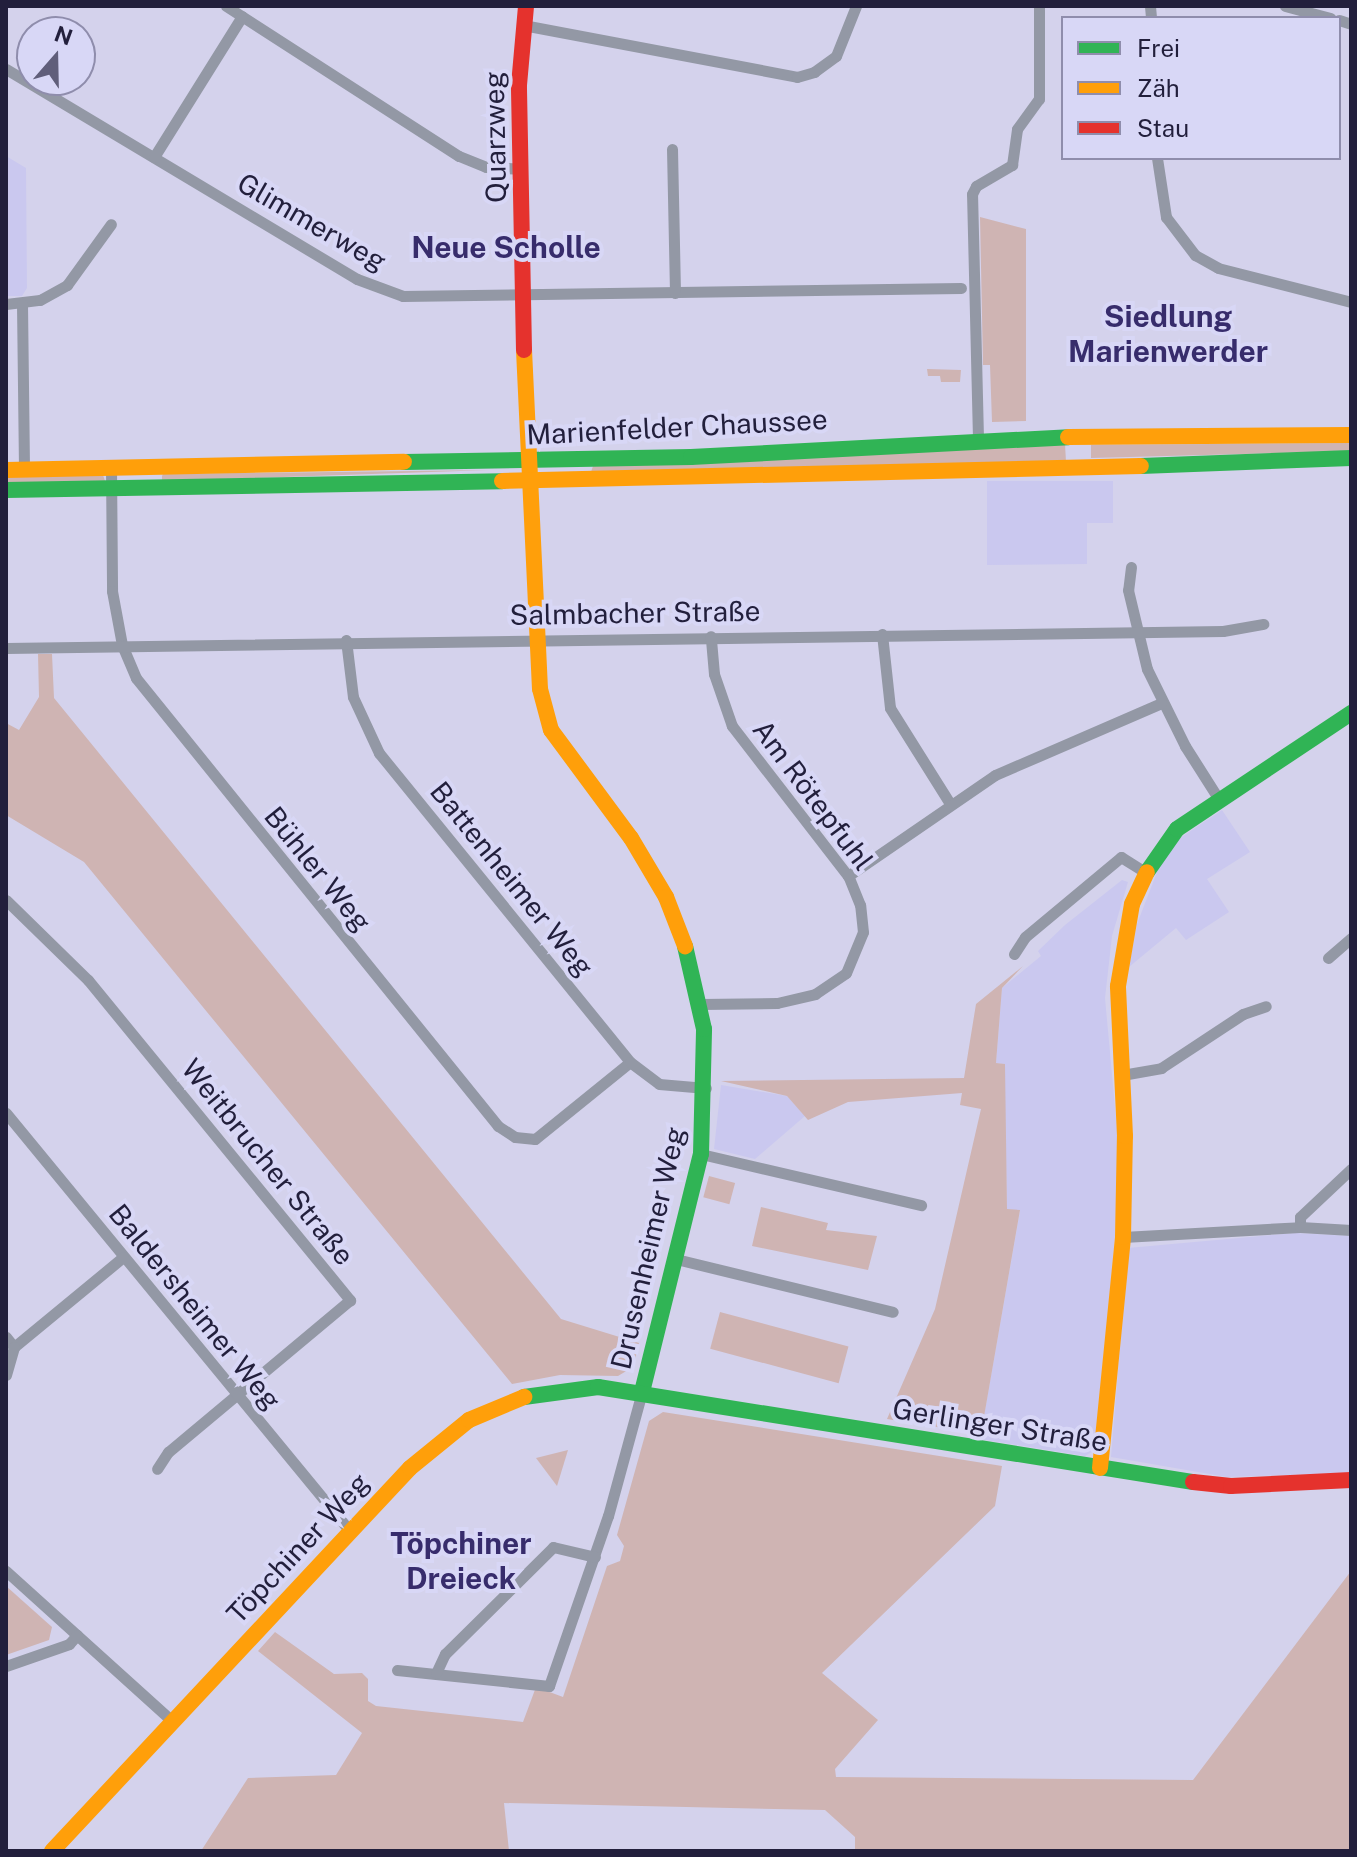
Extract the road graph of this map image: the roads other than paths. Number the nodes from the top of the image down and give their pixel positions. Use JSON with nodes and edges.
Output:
{"nodes":[{"id":1,"x":226,"y":6,"type":"edge"},
{"id":2,"x":526,"y":6,"type":"edge"},
{"id":3,"x":856,"y":6,"type":"edge"},
{"id":4,"x":1039,"y":6,"type":"edge"},
{"id":5,"x":1285,"y":6,"type":"edge"},
{"id":6,"x":242,"y":16,"type":"junction"},
{"id":7,"x":1322,"y":16,"type":"edge"},
{"id":8,"x":523,"y":25,"type":"junction"},
{"id":9,"x":6,"y":69,"type":"edge"},
{"id":10,"x":672,"y":149,"type":"dead end"},
{"id":11,"x":154,"y":157,"type":"junction"},
{"id":12,"x":1157,"y":160,"type":"edge"},
{"id":13,"x":521,"y":169,"type":"junction"},
{"id":14,"x":111,"y":224,"type":"dead end"},
{"id":15,"x":961,"y":288,"type":"dead end"},
{"id":16,"x":675,"y":293,"type":"junction"},
{"id":17,"x":524,"y":295,"type":"junction"},
{"id":18,"x":1351,"y":302,"type":"edge"},
{"id":19,"x":6,"y":304,"type":"edge"},
{"id":20,"x":22,"y":304,"type":"junction"},
{"id":21,"x":1351,"y":435,"type":"edge"},
{"id":22,"x":1084,"y":436,"type":"junction"},
{"id":23,"x":978,"y":438,"type":"junction"},
{"id":24,"x":1351,"y":458,"type":"edge"},
{"id":25,"x":527,"y":460,"type":"junction"},
{"id":26,"x":1084,"y":466,"type":"junction"},
{"id":27,"x":111,"y":468,"type":"junction"},
{"id":28,"x":6,"y":470,"type":"edge"},
{"id":29,"x":24,"y":470,"type":"junction"},
{"id":30,"x":528,"y":481,"type":"junction"},
{"id":31,"x":111,"y":488,"type":"junction"},
{"id":32,"x":6,"y":490,"type":"edge"},
{"id":33,"x":1131,"y":567,"type":"dead end"},
{"id":34,"x":1263,"y":624,"type":"dead end"},
{"id":35,"x":1135,"y":631,"type":"junction"},
{"id":36,"x":882,"y":634,"type":"junction"},
{"id":37,"x":711,"y":636,"type":"junction"},
{"id":38,"x":536,"y":638,"type":"junction"},
{"id":39,"x":346,"y":640,"type":"junction"},
{"id":40,"x":122,"y":645,"type":"junction"},
{"id":41,"x":6,"y":648,"type":"edge"},
{"id":42,"x":1161,"y":703,"type":"junction"},
{"id":43,"x":1351,"y":713,"type":"edge"},
{"id":44,"x":1218,"y":798,"type":"junction"},
{"id":45,"x":949,"y":802,"type":"junction"},
{"id":46,"x":1145,"y":872,"type":"junction"},
{"id":47,"x":848,"y":876,"type":"junction"},
{"id":48,"x":6,"y":900,"type":"edge"},
{"id":49,"x":1351,"y":938,"type":"edge"},
{"id":50,"x":1014,"y":954,"type":"dead end"},
{"id":51,"x":1328,"y":958,"type":"dead end"},
{"id":52,"x":701,"y":1004,"type":"junction"},
{"id":53,"x":1266,"y":1006,"type":"dead end"},
{"id":54,"x":630,"y":1062,"type":"junction"},
{"id":55,"x":1122,"y":1075,"type":"junction"},
{"id":56,"x":706,"y":1088,"type":"junction"},
{"id":57,"x":6,"y":1113,"type":"edge"},
{"id":58,"x":701,"y":1154,"type":"junction"},
{"id":59,"x":1351,"y":1169,"type":"edge"},
{"id":60,"x":921,"y":1205,"type":"dead end"},
{"id":61,"x":1300,"y":1227,"type":"junction"},
{"id":62,"x":1351,"y":1230,"type":"edge"},
{"id":63,"x":1123,"y":1237,"type":"junction"},
{"id":64,"x":123,"y":1257,"type":"junction"},
{"id":65,"x":676,"y":1259,"type":"junction"},
{"id":66,"x":893,"y":1312,"type":"dead end"},
{"id":67,"x":10,"y":1342,"type":"edge"},
{"id":68,"x":6,"y":1375,"type":"edge"},
{"id":69,"x":642,"y":1392,"type":"junction"},
{"id":70,"x":237,"y":1396,"type":"junction"},
{"id":71,"x":1100,"y":1468,"type":"junction"},
{"id":72,"x":157,"y":1469,"type":"dead end"},
{"id":73,"x":1351,"y":1480,"type":"edge"},
{"id":74,"x":349,"y":1530,"type":"junction"},
{"id":75,"x":595,"y":1557,"type":"junction"},
{"id":76,"x":6,"y":1571,"type":"edge"},
{"id":77,"x":77,"y":1635,"type":"junction"},
{"id":78,"x":6,"y":1666,"type":"edge"},
{"id":79,"x":397,"y":1670,"type":"dead end"},
{"id":80,"x":436,"y":1673,"type":"junction"},
{"id":81,"x":172,"y":1721,"type":"junction"},
{"id":82,"x":52,"y":1851,"type":"edge"}],
"edges":[{"from":1,"to":6,"type":"street"},
{"from":2,"to":8,"type":"street","name":"Quarzweg"},
{"from":3,"to":8,"type":"street"},
{"from":4,"to":23,"type":"street"},
{"from":5,"to":7,"type":"street"},
{"from":6,"to":11,"type":"street"},
{"from":6,"to":13,"type":"street"},
{"from":8,"to":13,"type":"street","name":"Quarzweg"},
{"from":9,"to":11,"type":"street","name":"Glimmerweg"},
{"from":10,"to":16,"type":"street"},
{"from":11,"to":17,"type":"street","name":"Glimmerweg"},
{"from":12,"to":18,"type":"street"},
{"from":13,"to":17,"type":"street","name":"Quarzweg"},
{"from":14,"to":20,"type":"street"},
{"from":15,"to":16,"type":"street","name":"Glimmerweg"},
{"from":16,"to":17,"type":"street","name":"Glimmerweg"},
{"from":17,"to":25,"type":"street","name":"Quarzweg"},
{"from":19,"to":20,"type":"street"},
{"from":20,"to":29,"type":"street"},
{"from":21,"to":22,"type":"street","name":"Marienfelder Chaussee"},
{"from":22,"to":23,"type":"street","name":"Marienfelder Chaussee"},
{"from":22,"to":26,"type":"street"},
{"from":23,"to":25,"type":"street","name":"Marienfelder Chaussee"},
{"from":24,"to":26,"type":"street","name":"Marienfelder Chaussee"},
{"from":25,"to":27,"type":"street","name":"Marienfelder Chaussee"},
{"from":25,"to":30,"type":"street","name":"Drusenheimer Weg"},
{"from":26,"to":30,"type":"street","name":"Marienfelder Chaussee"},
{"from":27,"to":29,"type":"street","name":"Marienfelder Chaussee"},
{"from":27,"to":31,"type":"street","name":"Bühler Weg"},
{"from":28,"to":29,"type":"street","name":"Marienfelder Chaussee"},
{"from":30,"to":31,"type":"street","name":"Marienfelder Chaussee"},
{"from":30,"to":38,"type":"street","name":"Drusenheimer Weg"},
{"from":31,"to":32,"type":"street","name":"Marienfelder Chaussee"},
{"from":31,"to":40,"type":"street","name":"Bühler Weg"},
{"from":33,"to":35,"type":"street"},
{"from":34,"to":35,"type":"street","name":"Salmbacher Straße"},
{"from":35,"to":36,"type":"street","name":"Salmbacher Straße"},
{"from":35,"to":42,"type":"street"},
{"from":36,"to":37,"type":"street","name":"Salmbacher Straße"},
{"from":36,"to":45,"type":"street"},
{"from":37,"to":38,"type":"street","name":"Salmbacher Straße"},
{"from":37,"to":47,"type":"street","name":"Am Rötepfuhl"},
{"from":38,"to":39,"type":"street","name":"Salmbacher Straße"},
{"from":38,"to":52,"type":"street","name":"Drusenheimer Weg"},
{"from":39,"to":40,"type":"street","name":"Salmbacher Straße"},
{"from":39,"to":54,"type":"street","name":"Battenheimer Weg"},
{"from":40,"to":41,"type":"street","name":"Salmbacher Straße"},
{"from":40,"to":54,"type":"street","name":"Bühler Weg"},
{"from":42,"to":44,"type":"street"},
{"from":42,"to":45,"type":"street"},
{"from":43,"to":44,"type":"street"},
{"from":44,"to":46,"type":"street"},
{"from":45,"to":47,"type":"street"},
{"from":46,"to":50,"type":"street"},
{"from":46,"to":55,"type":"street"},
{"from":47,"to":52,"type":"street","name":"Am Rötepfuhl"},
{"from":48,"to":70,"type":"street","name":"Weitbrucher Straße"},
{"from":49,"to":51,"type":"street"},
{"from":52,"to":56,"type":"street","name":"Drusenheimer Weg"},
{"from":53,"to":55,"type":"street"},
{"from":54,"to":56,"type":"street","name":"Battenheimer Weg"},
{"from":55,"to":63,"type":"street"},
{"from":56,"to":58,"type":"street","name":"Drusenheimer Weg"},
{"from":57,"to":64,"type":"street","name":"Baldersheimer Weg"},
{"from":58,"to":60,"type":"street"},
{"from":58,"to":65,"type":"street","name":"Drusenheimer Weg"},
{"from":59,"to":61,"type":"street"},
{"from":61,"to":62,"type":"street"},
{"from":61,"to":63,"type":"street"},
{"from":63,"to":71,"type":"street"},
{"from":64,"to":67,"type":"street"},
{"from":64,"to":70,"type":"street","name":"Baldersheimer Weg"},
{"from":65,"to":66,"type":"street"},
{"from":65,"to":69,"type":"street","name":"Drusenheimer Weg"},
{"from":67,"to":68,"type":"street"},
{"from":69,"to":71,"type":"street","name":"Gerlinger Straße"},
{"from":69,"to":74,"type":"street","name":"Töpchiner Weg"},
{"from":69,"to":75,"type":"street","name":"Drusenheimer Weg"},
{"from":70,"to":72,"type":"street","name":"Weitbrucher Straße"},
{"from":70,"to":74,"type":"street","name":"Baldersheimer Weg"},
{"from":71,"to":73,"type":"street","name":"Gerlinger Straße"},
{"from":74,"to":81,"type":"street","name":"Töpchiner Weg"},
{"from":75,"to":80,"type":"street"},
{"from":75,"to":80,"type":"street","name":"Drusenheimer Weg"},
{"from":76,"to":77,"type":"street"},
{"from":77,"to":78,"type":"street"},
{"from":77,"to":81,"type":"street"},
{"from":79,"to":80,"type":"street","name":"Drusenheimer Weg"},
{"from":81,"to":82,"type":"street","name":"Töpchiner Weg"}]}
